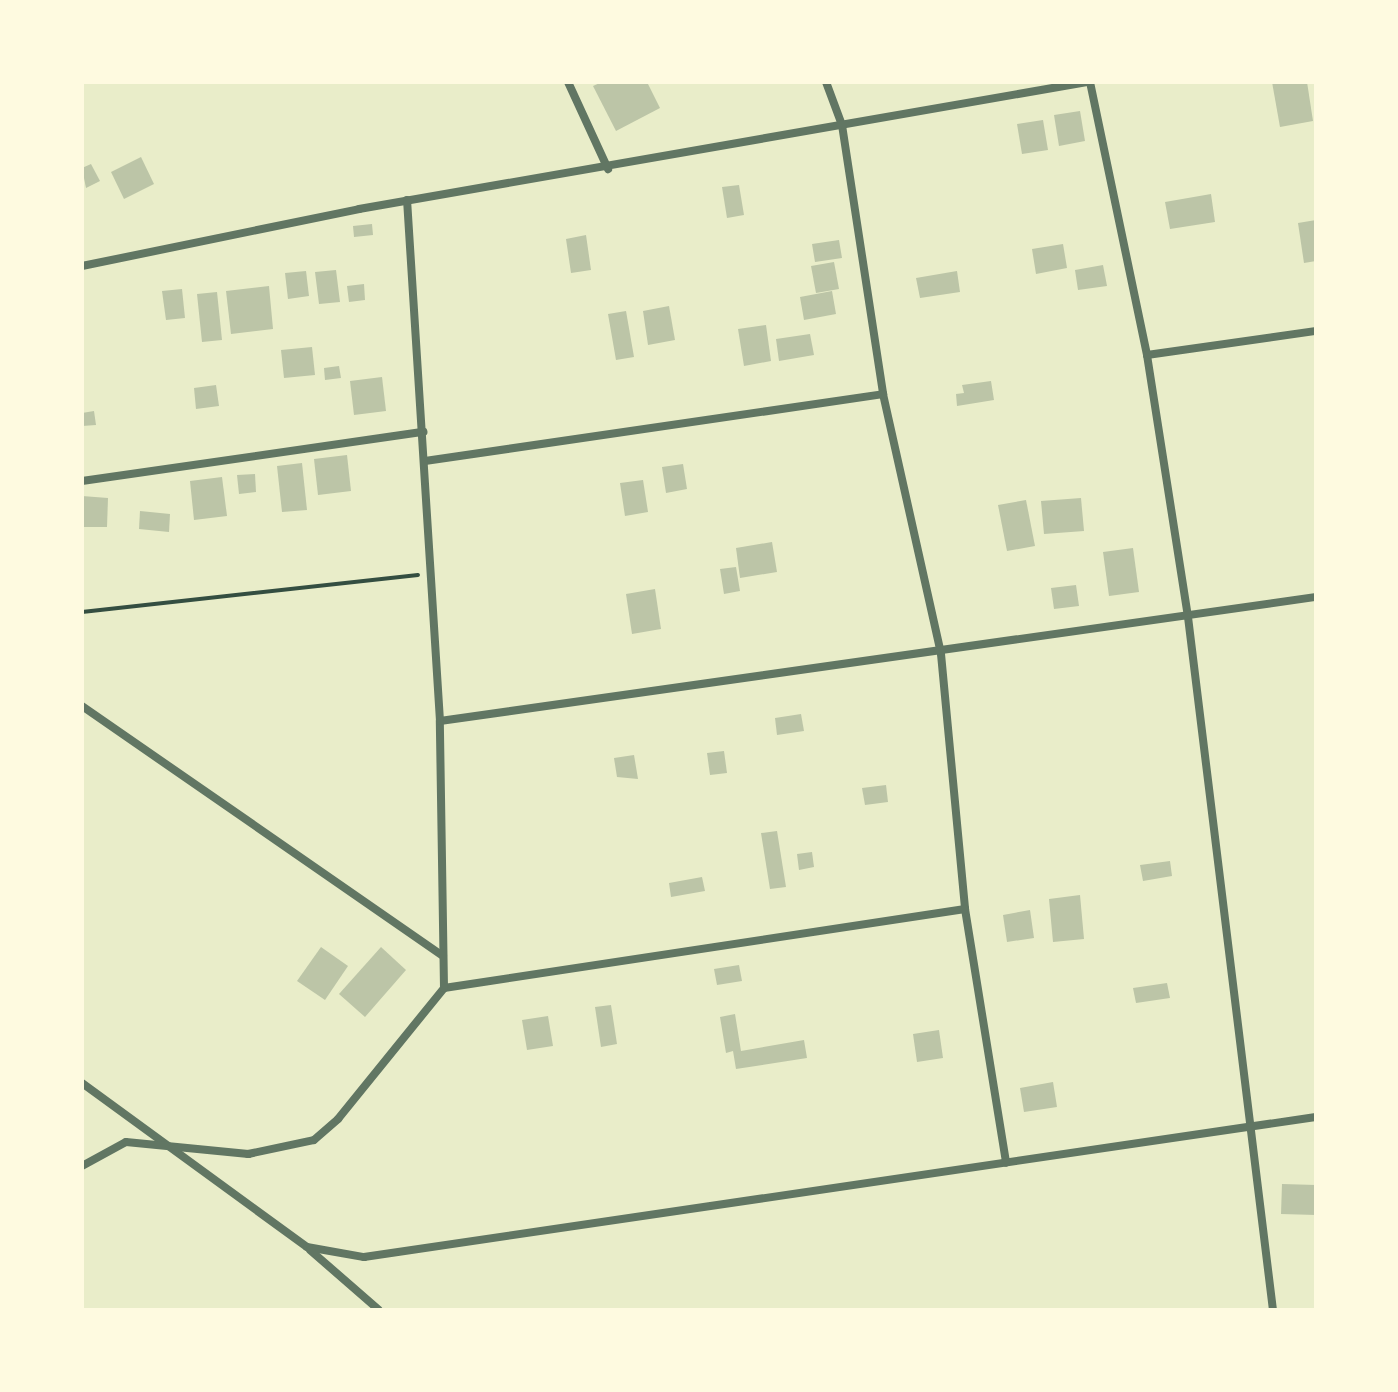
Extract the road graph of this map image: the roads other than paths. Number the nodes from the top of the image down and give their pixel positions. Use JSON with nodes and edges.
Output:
{"nodes":[{"id":1,"x":568,"y":82,"type":"edge"},
{"id":2,"x":826,"y":82,"type":"edge"},
{"id":3,"x":1089,"y":82,"type":"edge"},
{"id":4,"x":842,"y":125,"type":"junction"},
{"id":5,"x":608,"y":169,"type":"junction"},
{"id":6,"x":407,"y":200,"type":"junction"},
{"id":7,"x":82,"y":266,"type":"edge"},
{"id":8,"x":1316,"y":331,"type":"edge"},
{"id":9,"x":1147,"y":355,"type":"junction"},
{"id":10,"x":883,"y":394,"type":"junction"},
{"id":11,"x":424,"y":432,"type":"junction"},
{"id":12,"x":425,"y":461,"type":"junction"},
{"id":13,"x":82,"y":481,"type":"edge"},
{"id":14,"x":1316,"y":597,"type":"edge"},
{"id":15,"x":1188,"y":617,"type":"junction"},
{"id":16,"x":941,"y":654,"type":"junction"},
{"id":17,"x":82,"y":706,"type":"edge"},
{"id":18,"x":440,"y":721,"type":"junction"},
{"id":19,"x":965,"y":909,"type":"junction"},
{"id":20,"x":443,"y":956,"type":"junction"},
{"id":21,"x":444,"y":988,"type":"junction"},
{"id":22,"x":82,"y":1083,"type":"edge"},
{"id":23,"x":1316,"y":1117,"type":"edge"},
{"id":24,"x":1250,"y":1125,"type":"junction"},
{"id":25,"x":157,"y":1142,"type":"junction"},
{"id":26,"x":1006,"y":1163,"type":"junction"},
{"id":27,"x":82,"y":1166,"type":"edge"},
{"id":28,"x":307,"y":1247,"type":"junction"},
{"id":29,"x":379,"y":1310,"type":"edge"},
{"id":30,"x":1273,"y":1310,"type":"edge"}],
"edges":[{"from":1,"to":5,"type":"street"},
{"from":2,"to":4,"type":"street"},
{"from":3,"to":4,"type":"street"},
{"from":3,"to":9,"type":"street"},
{"from":4,"to":5,"type":"street"},
{"from":4,"to":10,"type":"street"},
{"from":5,"to":6,"type":"street"},
{"from":6,"to":7,"type":"street"},
{"from":6,"to":11,"type":"street"},
{"from":8,"to":9,"type":"street"},
{"from":9,"to":15,"type":"street"},
{"from":10,"to":12,"type":"street"},
{"from":10,"to":16,"type":"street"},
{"from":11,"to":12,"type":"street"},
{"from":11,"to":13,"type":"street"},
{"from":12,"to":18,"type":"street"},
{"from":14,"to":15,"type":"street"},
{"from":15,"to":16,"type":"street"},
{"from":15,"to":24,"type":"street"},
{"from":16,"to":18,"type":"street"},
{"from":16,"to":19,"type":"street"},
{"from":17,"to":20,"type":"street"},
{"from":18,"to":20,"type":"street"},
{"from":19,"to":21,"type":"street"},
{"from":19,"to":26,"type":"street"},
{"from":20,"to":21,"type":"street"},
{"from":21,"to":25,"type":"street"},
{"from":22,"to":25,"type":"street"},
{"from":23,"to":24,"type":"street"},
{"from":24,"to":26,"type":"street"},
{"from":24,"to":30,"type":"street"},
{"from":25,"to":27,"type":"street"},
{"from":25,"to":28,"type":"street"},
{"from":26,"to":28,"type":"street"},
{"from":28,"to":29,"type":"street"}]}
